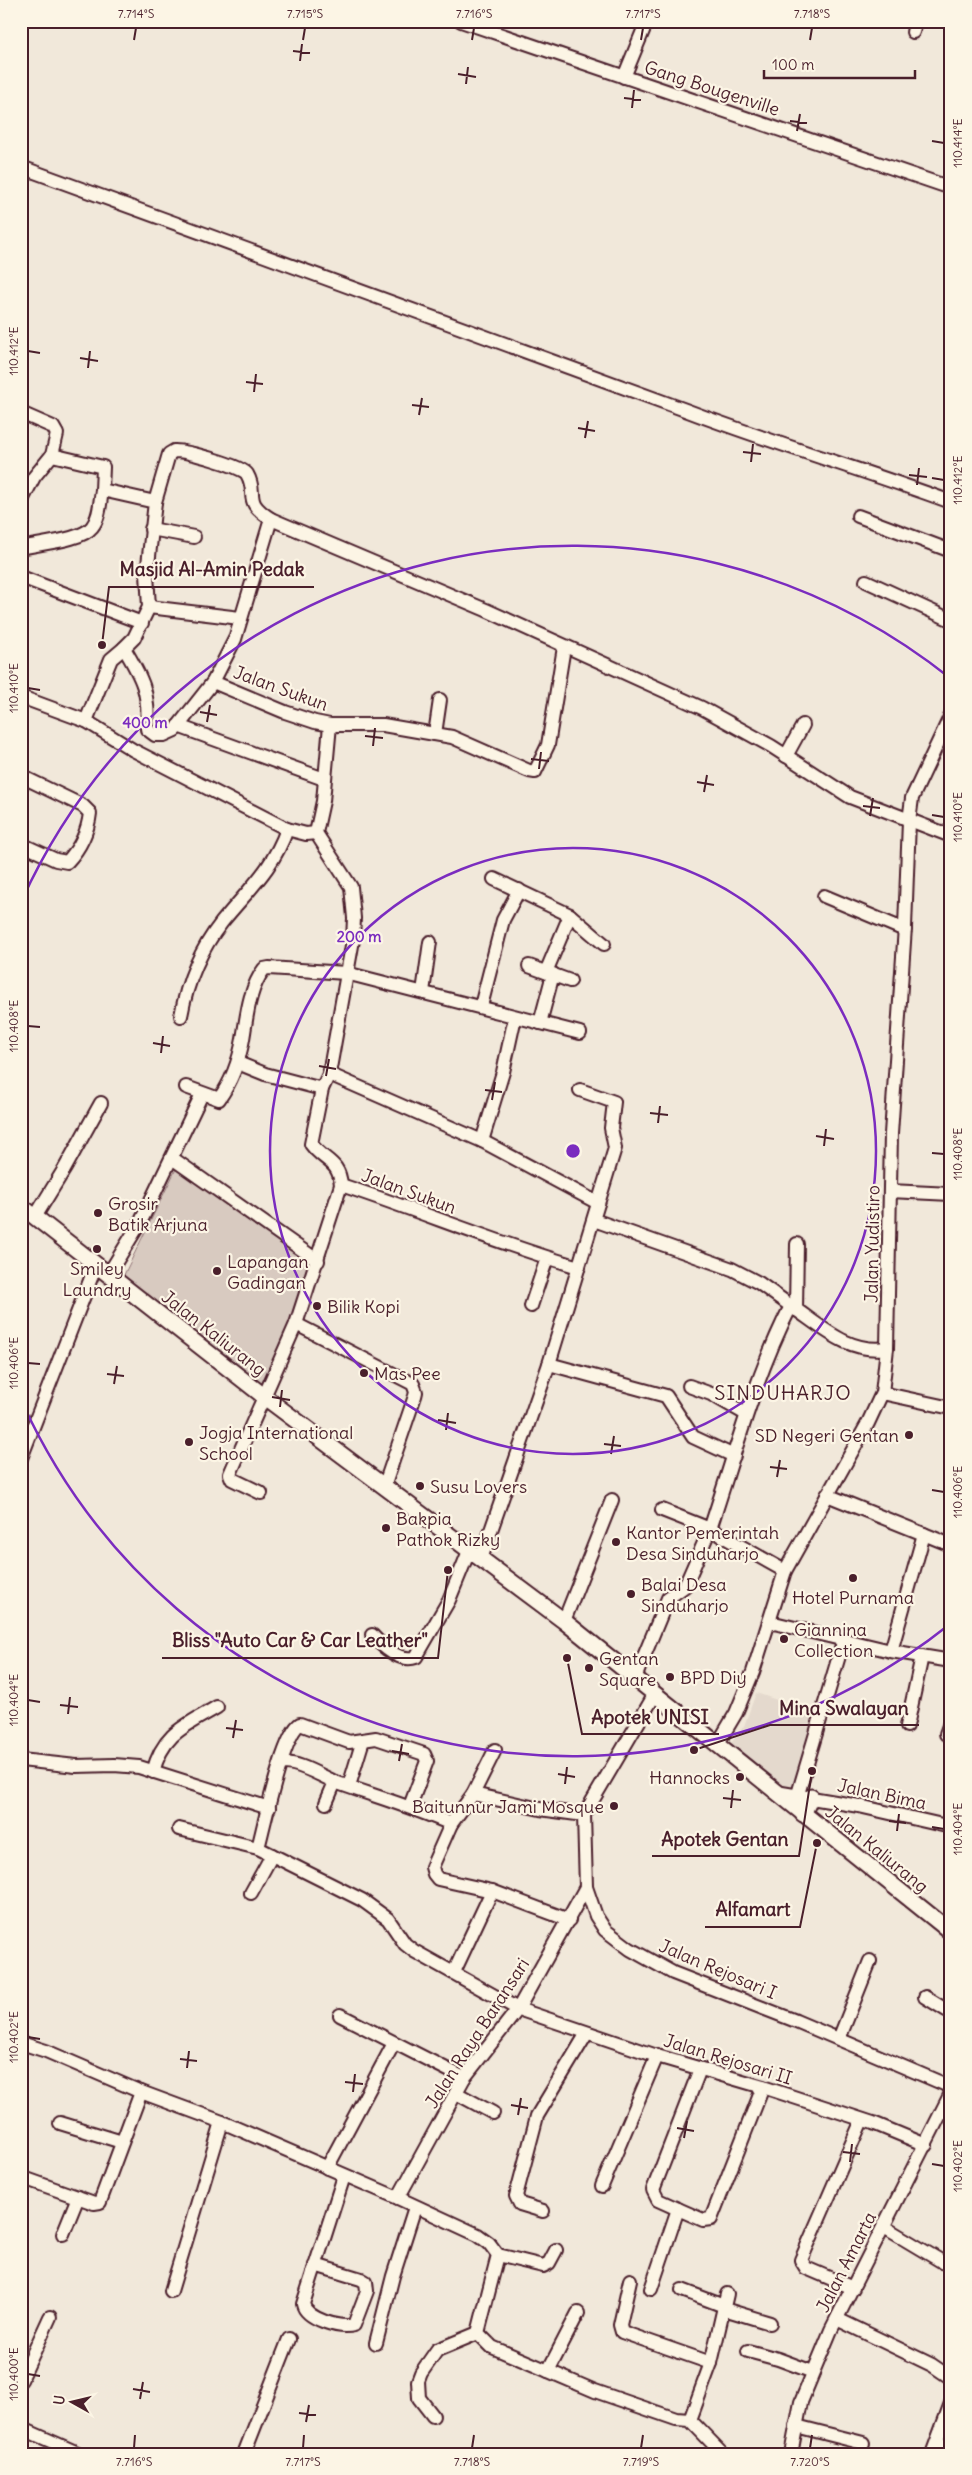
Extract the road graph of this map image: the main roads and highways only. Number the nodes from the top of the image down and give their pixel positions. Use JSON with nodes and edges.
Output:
{"nodes":[{"id":1,"x":21,"y":1206,"type":"edge"},
{"id":2,"x":804,"y":1796,"type":"road end"},
{"id":3,"x":803,"y":1814,"type":"junction"},
{"id":4,"x":951,"y":1932,"type":"edge"}],
"edges":[{"from":1,"to":3,"type":"main road","name":"Jalan Kaliurang"},
{"from":2,"to":3,"type":"main road"},
{"from":3,"to":4,"type":"main road","name":"Jalan Kaliurang"}]}
